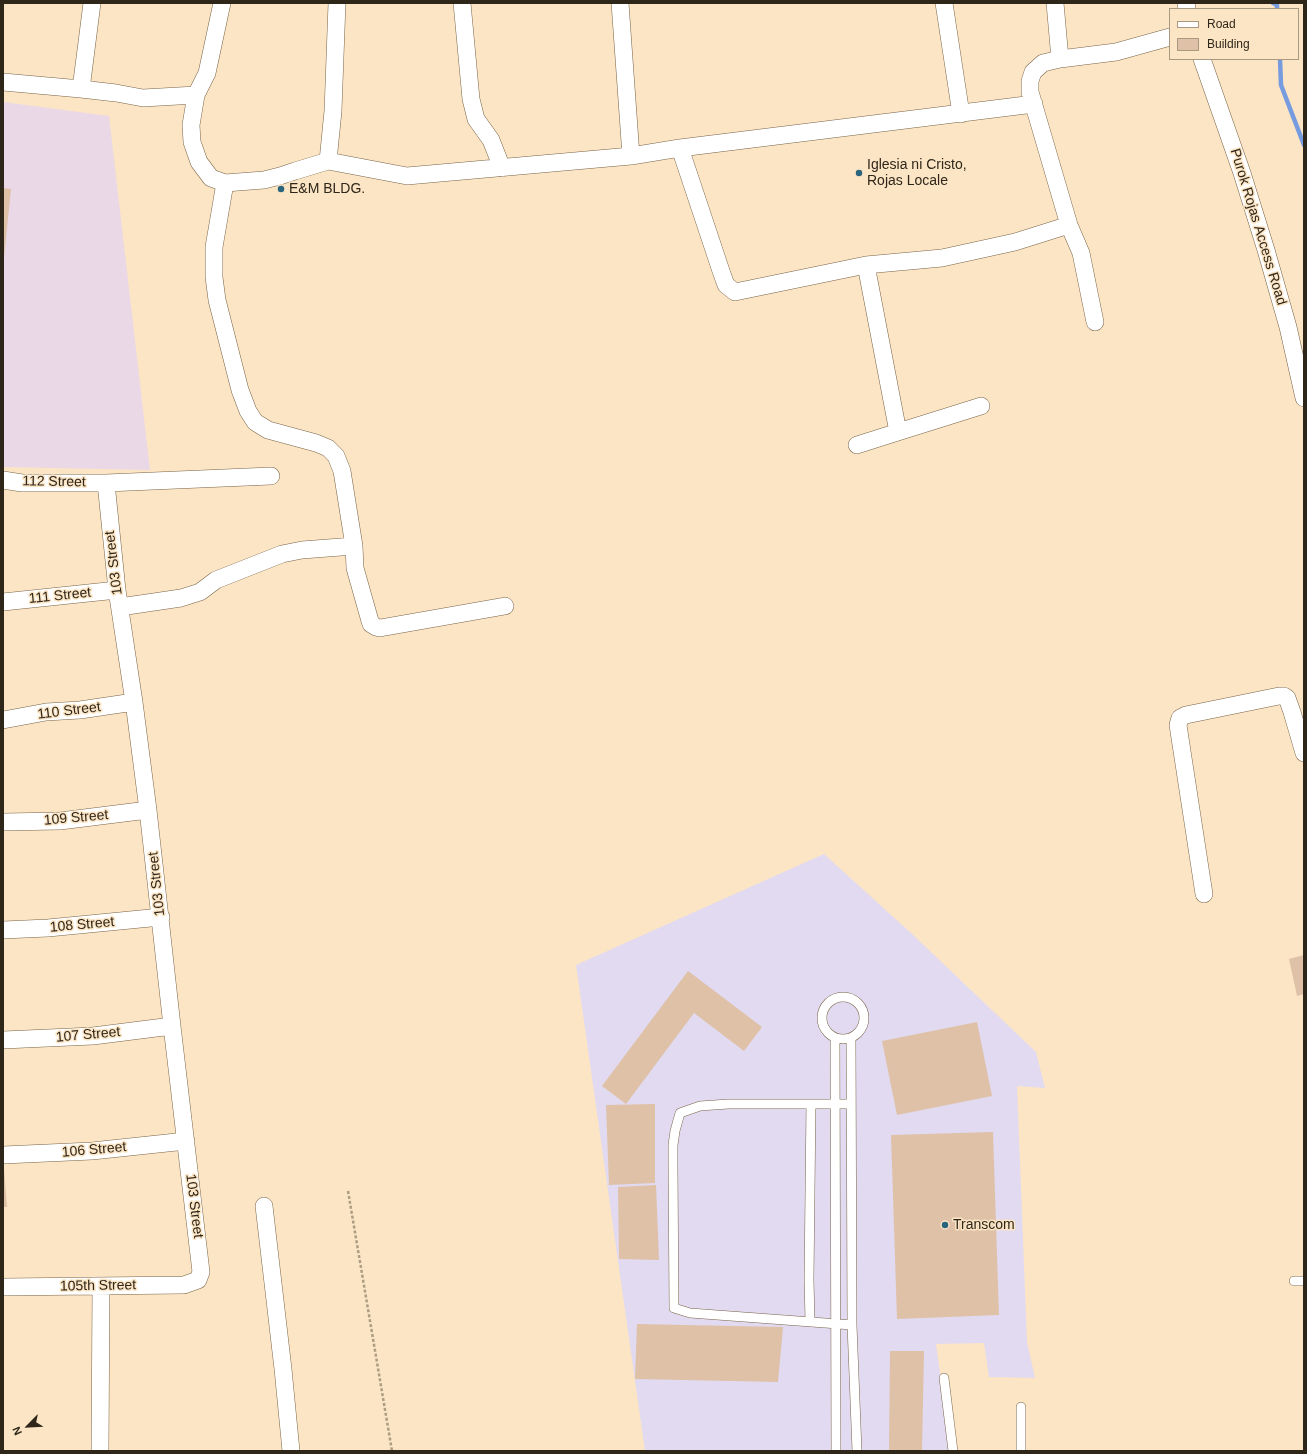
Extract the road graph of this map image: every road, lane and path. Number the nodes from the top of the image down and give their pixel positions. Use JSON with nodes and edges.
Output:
{"nodes":[{"id":1,"x":92,"y":3,"type":"edge"},
{"id":2,"x":222,"y":3,"type":"edge"},
{"id":3,"x":337,"y":3,"type":"edge"},
{"id":4,"x":462,"y":3,"type":"edge"},
{"id":5,"x":620,"y":3,"type":"edge"},
{"id":6,"x":944,"y":3,"type":"edge"},
{"id":7,"x":1055,"y":3,"type":"edge"},
{"id":8,"x":1169,"y":37,"type":"edge"},
{"id":9,"x":1060,"y":59,"type":"junction"},
{"id":10,"x":1202,"y":60,"type":"edge"},
{"id":11,"x":3,"y":82,"type":"edge"},
{"id":12,"x":81,"y":89,"type":"junction"},
{"id":13,"x":196,"y":94,"type":"junction"},
{"id":14,"x":1034,"y":104,"type":"junction"},
{"id":15,"x":961,"y":114,"type":"junction"},
{"id":16,"x":680,"y":148,"type":"junction"},
{"id":17,"x":630,"y":156,"type":"junction"},
{"id":18,"x":328,"y":162,"type":"junction"},
{"id":19,"x":502,"y":168,"type":"junction"},
{"id":20,"x":225,"y":183,"type":"junction"},
{"id":21,"x":1069,"y":225,"type":"junction"},
{"id":22,"x":866,"y":265,"type":"junction"},
{"id":23,"x":1095,"y":322,"type":"dead end"},
{"id":24,"x":1304,"y":398,"type":"edge"},
{"id":25,"x":981,"y":406,"type":"dead end"},
{"id":26,"x":898,"y":432,"type":"junction"},
{"id":27,"x":857,"y":445,"type":"dead end"},
{"id":28,"x":271,"y":476,"type":"dead end"},
{"id":29,"x":3,"y":480,"type":"edge"},
{"id":30,"x":106,"y":483,"type":"junction"},
{"id":31,"x":354,"y":546,"type":"junction"},
{"id":32,"x":117,"y":590,"type":"junction"},
{"id":33,"x":3,"y":602,"type":"edge"},
{"id":34,"x":505,"y":606,"type":"dead end"},
{"id":35,"x":120,"y":607,"type":"junction"},
{"id":36,"x":134,"y":702,"type":"junction"},
{"id":37,"x":3,"y":720,"type":"edge"},
{"id":38,"x":1304,"y":753,"type":"edge"},
{"id":39,"x":148,"y":810,"type":"junction"},
{"id":40,"x":3,"y":822,"type":"edge"},
{"id":41,"x":1204,"y":894,"type":"dead end"},
{"id":42,"x":161,"y":917,"type":"junction"},
{"id":43,"x":3,"y":930,"type":"edge"},
{"id":44,"x":172,"y":1026,"type":"junction"},
{"id":45,"x":835,"y":1038,"type":"junction"},
{"id":46,"x":851,"y":1038,"type":"junction"},
{"id":47,"x":3,"y":1040,"type":"edge"},
{"id":48,"x":811,"y":1104,"type":"junction"},
{"id":49,"x":835,"y":1104,"type":"junction"},
{"id":50,"x":850,"y":1104,"type":"junction"},
{"id":51,"x":186,"y":1141,"type":"junction"},
{"id":52,"x":3,"y":1155,"type":"edge"},
{"id":53,"x":348,"y":1190,"type":"dead end"},
{"id":54,"x":264,"y":1206,"type":"dead end"},
{"id":55,"x":836,"y":1213,"type":"junction"},
{"id":56,"x":851,"y":1213,"type":"junction"},
{"id":57,"x":836,"y":1255,"type":"junction"},
{"id":58,"x":852,"y":1256,"type":"junction"},
{"id":59,"x":1304,"y":1281,"type":"edge"},
{"id":60,"x":193,"y":1282,"type":"joint"},
{"id":61,"x":1294,"y":1282,"type":"dead end"},
{"id":62,"x":101,"y":1286,"type":"junction"},
{"id":63,"x":3,"y":1287,"type":"edge"},
{"id":64,"x":810,"y":1321,"type":"junction"},
{"id":65,"x":836,"y":1324,"type":"junction"},
{"id":66,"x":852,"y":1325,"type":"junction"},
{"id":67,"x":944,"y":1378,"type":"dead end"},
{"id":68,"x":836,"y":1385,"type":"junction"},
{"id":69,"x":854,"y":1385,"type":"junction"},
{"id":70,"x":1021,"y":1406,"type":"dead end"},
{"id":71,"x":100,"y":1451,"type":"edge"},
{"id":72,"x":291,"y":1451,"type":"edge"},
{"id":73,"x":392,"y":1451,"type":"edge"},
{"id":74,"x":836,"y":1451,"type":"edge"},
{"id":75,"x":857,"y":1451,"type":"edge"},
{"id":76,"x":953,"y":1451,"type":"edge"},
{"id":77,"x":1022,"y":1451,"type":"edge"}],
"edges":[{"from":1,"to":12,"type":"street"},
{"from":2,"to":13,"type":"street"},
{"from":3,"to":18,"type":"street"},
{"from":4,"to":19,"type":"street"},
{"from":5,"to":17,"type":"street"},
{"from":6,"to":15,"type":"street"},
{"from":7,"to":9,"type":"street"},
{"from":8,"to":9,"type":"street"},
{"from":9,"to":14,"type":"street"},
{"from":10,"to":24,"type":"street","name":"Purok Rojas Access Road"},
{"from":11,"to":12,"type":"street"},
{"from":12,"to":13,"type":"street"},
{"from":13,"to":20,"type":"street"},
{"from":14,"to":15,"type":"street"},
{"from":14,"to":21,"type":"street"},
{"from":15,"to":16,"type":"street"},
{"from":16,"to":17,"type":"street"},
{"from":16,"to":22,"type":"street"},
{"from":17,"to":19,"type":"street"},
{"from":18,"to":19,"type":"street"},
{"from":18,"to":20,"type":"street"},
{"from":20,"to":31,"type":"street"},
{"from":21,"to":22,"type":"street"},
{"from":21,"to":23,"type":"street"},
{"from":22,"to":26,"type":"street"},
{"from":25,"to":26,"type":"street"},
{"from":26,"to":27,"type":"street"},
{"from":28,"to":30,"type":"street","name":"112 Street"},
{"from":29,"to":30,"type":"street","name":"112 Street"},
{"from":30,"to":32,"type":"street","name":"103 Street"},
{"from":31,"to":34,"type":"street"},
{"from":31,"to":35,"type":"street"},
{"from":32,"to":33,"type":"street","name":"111 Street"},
{"from":32,"to":35,"type":"street","name":"103 Street"},
{"from":35,"to":36,"type":"street","name":"103 Street"},
{"from":36,"to":37,"type":"street","name":"110 Street"},
{"from":36,"to":39,"type":"street","name":"103 Street"},
{"from":38,"to":41,"type":"street"},
{"from":39,"to":40,"type":"street","name":"109 Street"},
{"from":39,"to":42,"type":"street","name":"103 Street"},
{"from":42,"to":43,"type":"street","name":"108 Street"},
{"from":42,"to":44,"type":"street","name":"103 Street"},
{"from":44,"to":47,"type":"street","name":"107 Street"},
{"from":44,"to":51,"type":"street","name":"103 Street"},
{"from":45,"to":46,"type":"lane"},
{"from":45,"to":46,"type":"lane"},
{"from":45,"to":49,"type":"lane"},
{"from":46,"to":50,"type":"lane"},
{"from":48,"to":49,"type":"lane"},
{"from":48,"to":64,"type":"lane"},
{"from":48,"to":64,"type":"lane"},
{"from":49,"to":50,"type":"lane"},
{"from":49,"to":55,"type":"lane"},
{"from":50,"to":56,"type":"lane"},
{"from":51,"to":52,"type":"street","name":"106 Street"},
{"from":51,"to":60,"type":"street","name":"103 Street"},
{"from":53,"to":73,"type":"path"},
{"from":54,"to":72,"type":"street"},
{"from":55,"to":56,"type":"lane"},
{"from":55,"to":57,"type":"lane"},
{"from":56,"to":58,"type":"lane"},
{"from":57,"to":58,"type":"lane"},
{"from":57,"to":65,"type":"lane"},
{"from":58,"to":66,"type":"lane"},
{"from":59,"to":61,"type":"lane"},
{"from":60,"to":62,"type":"street","name":"105th Street"},
{"from":62,"to":63,"type":"street","name":"105th Street"},
{"from":62,"to":71,"type":"street"},
{"from":64,"to":65,"type":"lane"},
{"from":65,"to":66,"type":"lane"},
{"from":65,"to":68,"type":"lane"},
{"from":66,"to":69,"type":"lane"},
{"from":67,"to":76,"type":"lane"},
{"from":68,"to":69,"type":"lane"},
{"from":68,"to":74,"type":"lane"},
{"from":69,"to":75,"type":"lane"},
{"from":70,"to":77,"type":"lane"}]}
